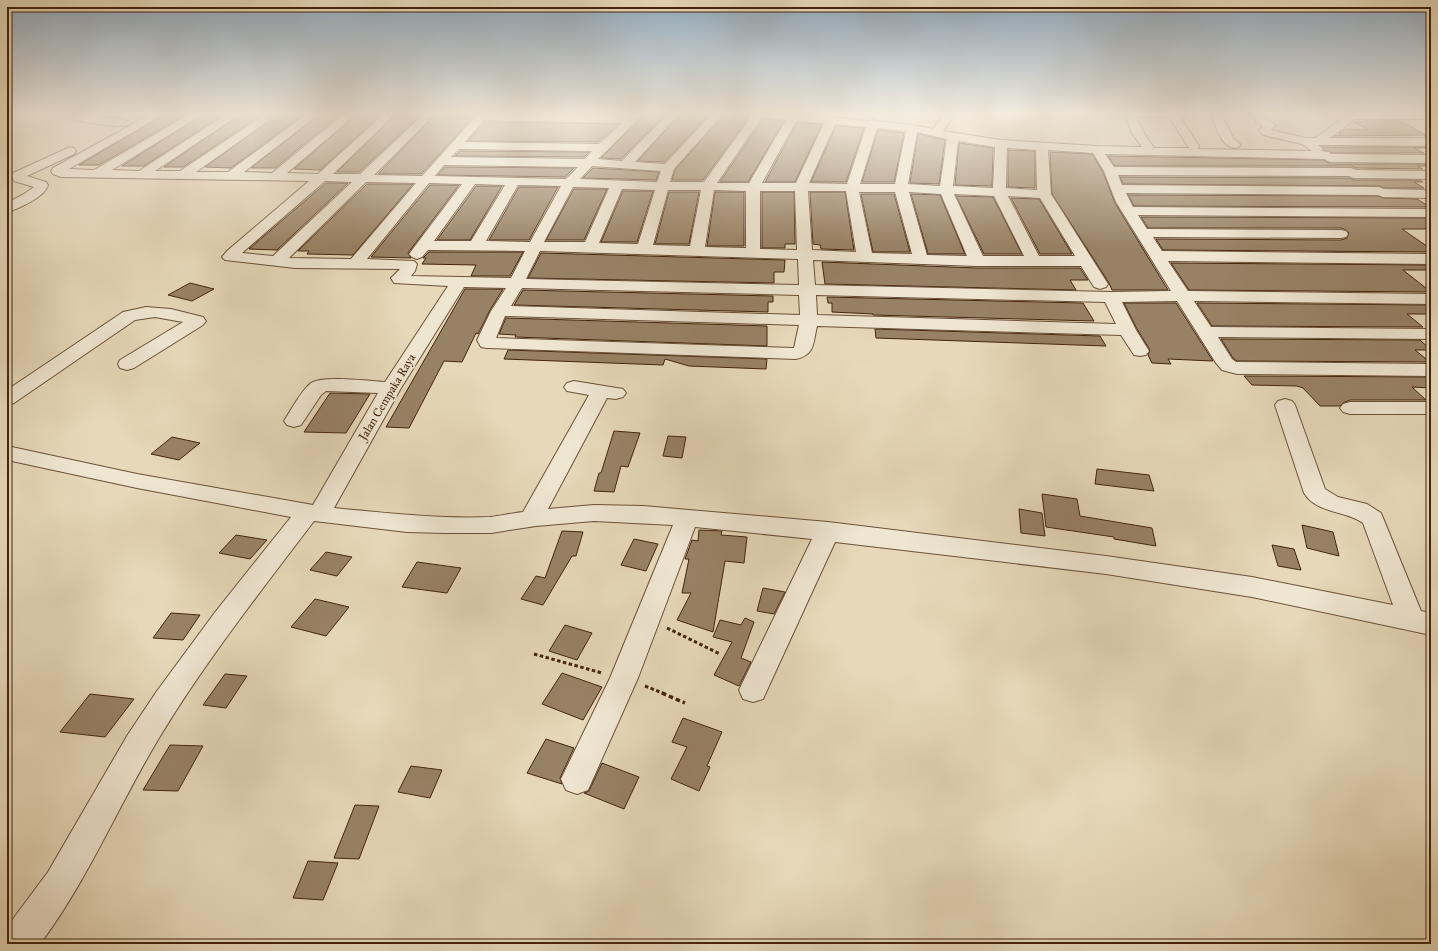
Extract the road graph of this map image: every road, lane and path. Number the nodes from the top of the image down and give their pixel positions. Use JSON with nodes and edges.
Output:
{"nodes":[{"id":1,"x":50,"y":158,"type":"edge"},
{"id":2,"x":80,"y":158,"type":"edge"},
{"id":3,"x":123,"y":158,"type":"edge"},
{"id":4,"x":166,"y":158,"type":"edge"},
{"id":5,"x":208,"y":158,"type":"edge"},
{"id":6,"x":255,"y":158,"type":"edge"},
{"id":7,"x":297,"y":158,"type":"edge"},
{"id":8,"x":342,"y":158,"type":"edge"},
{"id":9,"x":389,"y":158,"type":"edge"},
{"id":10,"x":393,"y":158,"type":"edge"},
{"id":11,"x":443,"y":158,"type":"edge"},
{"id":12,"x":592,"y":158,"type":"edge"},
{"id":13,"x":631,"y":158,"type":"edge"},
{"id":14,"x":677,"y":158,"type":"edge"},
{"id":15,"x":728,"y":158,"type":"edge"},
{"id":16,"x":769,"y":158,"type":"edge"},
{"id":17,"x":814,"y":158,"type":"edge"},
{"id":18,"x":862,"y":158,"type":"edge"},
{"id":19,"x":906,"y":158,"type":"edge"},
{"id":20,"x":950,"y":158,"type":"edge"},
{"id":21,"x":1000,"y":158,"type":"edge"},
{"id":22,"x":1043,"y":158,"type":"edge"},
{"id":23,"x":1102,"y":158,"type":"edge"},
{"id":24,"x":1331,"y":158,"type":"edge"},
{"id":25,"x":1410,"y":158,"type":"edge"},
{"id":26,"x":1431,"y":159,"type":"edge"},
{"id":27,"x":441,"y":161,"type":"junction"},
{"id":28,"x":589,"y":162,"type":"junction"},
{"id":29,"x":626,"y":164,"type":"junction"},
{"id":30,"x":668,"y":168,"type":"junction"},
{"id":31,"x":1110,"y":171,"type":"junction"},
{"id":32,"x":98,"y":173,"type":"junction"},
{"id":33,"x":1353,"y":173,"type":"junction"},
{"id":34,"x":142,"y":174,"type":"junction"},
{"id":35,"x":183,"y":175,"type":"junction"},
{"id":36,"x":1431,"y":175,"type":"edge"},
{"id":37,"x":13,"y":176,"type":"edge"},
{"id":38,"x":231,"y":176,"type":"junction"},
{"id":39,"x":276,"y":176,"type":"junction"},
{"id":40,"x":321,"y":178,"type":"junction"},
{"id":41,"x":371,"y":178,"type":"junction"},
{"id":42,"x":426,"y":179,"type":"junction"},
{"id":43,"x":471,"y":181,"type":"junction"},
{"id":44,"x":514,"y":181,"type":"junction"},
{"id":45,"x":569,"y":183,"type":"junction"},
{"id":46,"x":617,"y":184,"type":"junction"},
{"id":47,"x":662,"y":186,"type":"junction"},
{"id":48,"x":708,"y":186,"type":"junction"},
{"id":49,"x":753,"y":187,"type":"junction"},
{"id":50,"x":801,"y":187,"type":"junction"},
{"id":51,"x":852,"y":188,"type":"junction"},
{"id":52,"x":900,"y":188,"type":"junction"},
{"id":53,"x":1118,"y":189,"type":"junction"},
{"id":54,"x":946,"y":191,"type":"junction"},
{"id":55,"x":999,"y":192,"type":"junction"},
{"id":56,"x":1381,"y":192,"type":"junction"},
{"id":57,"x":1044,"y":194,"type":"junction"},
{"id":58,"x":1431,"y":194,"type":"edge"},
{"id":59,"x":7,"y":208,"type":"edge"},
{"id":60,"x":1129,"y":211,"type":"junction"},
{"id":61,"x":1313,"y":212,"type":"junction"},
{"id":62,"x":1413,"y":213,"type":"junction"},
{"id":63,"x":1431,"y":213,"type":"edge"},
{"id":64,"x":1431,"y":225,"type":"edge"},
{"id":65,"x":1143,"y":233,"type":"junction"},
{"id":66,"x":316,"y":241,"type":"dead end"},
{"id":67,"x":1350,"y":241,"type":"junction"},
{"id":68,"x":424,"y":245,"type":"junction"},
{"id":69,"x":476,"y":245,"type":"junction"},
{"id":70,"x":534,"y":246,"type":"junction"},
{"id":71,"x":590,"y":247,"type":"junction"},
{"id":72,"x":644,"y":249,"type":"junction"},
{"id":73,"x":697,"y":251,"type":"junction"},
{"id":74,"x":306,"y":252,"type":"dead end"},
{"id":75,"x":753,"y":254,"type":"junction"},
{"id":76,"x":805,"y":255,"type":"junction"},
{"id":77,"x":1158,"y":256,"type":"junction"},
{"id":78,"x":865,"y":258,"type":"junction"},
{"id":79,"x":921,"y":259,"type":"junction"},
{"id":80,"x":1374,"y":259,"type":"junction"},
{"id":81,"x":1033,"y":260,"type":"junction"},
{"id":82,"x":1431,"y":260,"type":"edge"},
{"id":83,"x":277,"y":261,"type":"junction"},
{"id":84,"x":977,"y":261,"type":"junction"},
{"id":85,"x":1085,"y":261,"type":"junction"},
{"id":86,"x":295,"y":263,"type":"junction"},
{"id":87,"x":356,"y":263,"type":"junction"},
{"id":88,"x":405,"y":270,"type":"junction"},
{"id":89,"x":518,"y":278,"type":"junction"},
{"id":90,"x":459,"y":282,"type":"junction"},
{"id":91,"x":808,"y":285,"type":"junction"},
{"id":92,"x":1431,"y":287,"type":"edge"},
{"id":93,"x":1110,"y":290,"type":"junction"},
{"id":94,"x":1179,"y":290,"type":"junction"},
{"id":95,"x":1431,"y":299,"type":"edge"},
{"id":96,"x":499,"y":312,"type":"junction"},
{"id":97,"x":809,"y":321,"type":"junction"},
{"id":98,"x":1127,"y":330,"type":"junction"},
{"id":99,"x":1206,"y":332,"type":"junction"},
{"id":100,"x":1431,"y":334,"type":"edge"},
{"id":101,"x":1140,"y":351,"type":"dead end"},
{"id":102,"x":127,"y":364,"type":"dead end"},
{"id":103,"x":1431,"y":370,"type":"edge"},
{"id":104,"x":574,"y":387,"type":"dead end"},
{"id":105,"x":391,"y":388,"type":"junction"},
{"id":106,"x":7,"y":399,"type":"edge"},
{"id":107,"x":1284,"y":405,"type":"dead end"},
{"id":108,"x":1350,"y":408,"type":"dead end"},
{"id":109,"x":1431,"y":408,"type":"edge"},
{"id":110,"x":294,"y":421,"type":"dead end"},
{"id":111,"x":7,"y":452,"type":"edge"},
{"id":112,"x":313,"y":513,"type":"junction"},
{"id":113,"x":688,"y":518,"type":"junction"},
{"id":114,"x":531,"y":519,"type":"junction"},
{"id":115,"x":828,"y":531,"type":"junction"},
{"id":116,"x":647,"y":618,"type":"junction"},
{"id":117,"x":1421,"y":622,"type":"edge"},
{"id":118,"x":720,"y":654,"type":"dead end"},
{"id":119,"x":753,"y":690,"type":"dead end"},
{"id":120,"x":577,"y":780,"type":"dead end"},
{"id":121,"x":17,"y":944,"type":"edge"}],
"edges":[{"from":1,"to":37,"type":"street"},
{"from":2,"to":32,"type":"street"},
{"from":3,"to":32,"type":"street"},
{"from":4,"to":34,"type":"street"},
{"from":5,"to":35,"type":"street"},
{"from":6,"to":38,"type":"street"},
{"from":7,"to":39,"type":"street"},
{"from":8,"to":40,"type":"street"},
{"from":9,"to":41,"type":"street"},
{"from":10,"to":41,"type":"street"},
{"from":11,"to":27,"type":"street"},
{"from":12,"to":28,"type":"street"},
{"from":13,"to":29,"type":"street"},
{"from":14,"to":30,"type":"street"},
{"from":15,"to":48,"type":"street"},
{"from":16,"to":49,"type":"street"},
{"from":17,"to":50,"type":"street"},
{"from":18,"to":51,"type":"street"},
{"from":19,"to":52,"type":"street"},
{"from":20,"to":54,"type":"street"},
{"from":21,"to":55,"type":"street"},
{"from":22,"to":57,"type":"street"},
{"from":23,"to":31,"type":"street"},
{"from":24,"to":33,"type":"street"},
{"from":25,"to":26,"type":"street"},
{"from":27,"to":28,"type":"street"},
{"from":27,"to":42,"type":"street"},
{"from":28,"to":29,"type":"street"},
{"from":28,"to":45,"type":"street"},
{"from":29,"to":30,"type":"street"},
{"from":30,"to":47,"type":"street"},
{"from":31,"to":33,"type":"street"},
{"from":31,"to":53,"type":"street"},
{"from":32,"to":34,"type":"street"},
{"from":33,"to":36,"type":"street"},
{"from":33,"to":56,"type":"street"},
{"from":34,"to":35,"type":"street"},
{"from":35,"to":38,"type":"street"},
{"from":37,"to":59,"type":"street"},
{"from":38,"to":39,"type":"street"},
{"from":39,"to":40,"type":"street"},
{"from":40,"to":41,"type":"street"},
{"from":40,"to":83,"type":"street"},
{"from":41,"to":42,"type":"street"},
{"from":41,"to":66,"type":"street"},
{"from":41,"to":83,"type":"street"},
{"from":42,"to":43,"type":"street"},
{"from":42,"to":87,"type":"street"},
{"from":43,"to":44,"type":"street"},
{"from":43,"to":68,"type":"street"},
{"from":44,"to":45,"type":"street"},
{"from":44,"to":69,"type":"street"},
{"from":45,"to":46,"type":"street"},
{"from":45,"to":70,"type":"street"},
{"from":46,"to":47,"type":"street"},
{"from":46,"to":71,"type":"street"},
{"from":47,"to":48,"type":"street"},
{"from":47,"to":72,"type":"street"},
{"from":48,"to":49,"type":"street"},
{"from":48,"to":73,"type":"street"},
{"from":49,"to":50,"type":"street"},
{"from":49,"to":75,"type":"street"},
{"from":50,"to":51,"type":"street"},
{"from":50,"to":76,"type":"street"},
{"from":51,"to":52,"type":"street"},
{"from":51,"to":78,"type":"street"},
{"from":52,"to":54,"type":"street"},
{"from":52,"to":79,"type":"street"},
{"from":53,"to":56,"type":"street"},
{"from":53,"to":60,"type":"street"},
{"from":54,"to":55,"type":"street"},
{"from":54,"to":84,"type":"street"},
{"from":55,"to":57,"type":"street"},
{"from":55,"to":81,"type":"street"},
{"from":56,"to":58,"type":"street"},
{"from":56,"to":62,"type":"street"},
{"from":57,"to":85,"type":"street"},
{"from":60,"to":61,"type":"street"},
{"from":60,"to":65,"type":"street"},
{"from":61,"to":62,"type":"street"},
{"from":61,"to":67,"type":"street"},
{"from":62,"to":63,"type":"street"},
{"from":62,"to":64,"type":"street"},
{"from":65,"to":67,"type":"street"},
{"from":65,"to":77,"type":"street"},
{"from":67,"to":80,"type":"street"},
{"from":68,"to":69,"type":"street"},
{"from":68,"to":88,"type":"street"},
{"from":69,"to":70,"type":"street"},
{"from":70,"to":71,"type":"street"},
{"from":70,"to":89,"type":"street"},
{"from":71,"to":72,"type":"street"},
{"from":72,"to":73,"type":"street"},
{"from":73,"to":75,"type":"street"},
{"from":74,"to":86,"type":"street"},
{"from":75,"to":76,"type":"street"},
{"from":76,"to":78,"type":"street"},
{"from":76,"to":91,"type":"street"},
{"from":77,"to":80,"type":"street"},
{"from":77,"to":94,"type":"street"},
{"from":78,"to":79,"type":"street"},
{"from":79,"to":84,"type":"street"},
{"from":80,"to":82,"type":"street"},
{"from":81,"to":84,"type":"street"},
{"from":81,"to":85,"type":"street"},
{"from":83,"to":86,"type":"street"},
{"from":85,"to":93,"type":"street"},
{"from":86,"to":87,"type":"street"},
{"from":87,"to":88,"type":"street"},
{"from":88,"to":89,"type":"street"},
{"from":88,"to":90,"type":"street"},
{"from":89,"to":90,"type":"street"},
{"from":89,"to":91,"type":"street"},
{"from":89,"to":96,"type":"street"},
{"from":90,"to":105,"type":"street","name":"Jalan Cempaka Raya"},
{"from":91,"to":93,"type":"street"},
{"from":91,"to":97,"type":"street"},
{"from":92,"to":94,"type":"street"},
{"from":93,"to":94,"type":"street"},
{"from":93,"to":98,"type":"street"},
{"from":94,"to":95,"type":"street"},
{"from":94,"to":99,"type":"street"},
{"from":96,"to":97,"type":"street"},
{"from":96,"to":97,"type":"street"},
{"from":97,"to":98,"type":"street"},
{"from":98,"to":101,"type":"street"},
{"from":99,"to":100,"type":"street"},
{"from":99,"to":103,"type":"street"},
{"from":102,"to":106,"type":"street"},
{"from":104,"to":114,"type":"street"},
{"from":105,"to":110,"type":"street"},
{"from":105,"to":112,"type":"street","name":"Jalan Cempaka Raya"},
{"from":107,"to":117,"type":"street"},
{"from":108,"to":109,"type":"street"},
{"from":111,"to":112,"type":"street"},
{"from":112,"to":114,"type":"street"},
{"from":112,"to":121,"type":"street","name":"Jalan Cempaka Raya"},
{"from":113,"to":114,"type":"street"},
{"from":113,"to":115,"type":"street"},
{"from":113,"to":116,"type":"street"},
{"from":115,"to":117,"type":"street"},
{"from":115,"to":119,"type":"street"},
{"from":116,"to":118,"type":"path"},
{"from":116,"to":120,"type":"street"}]}
